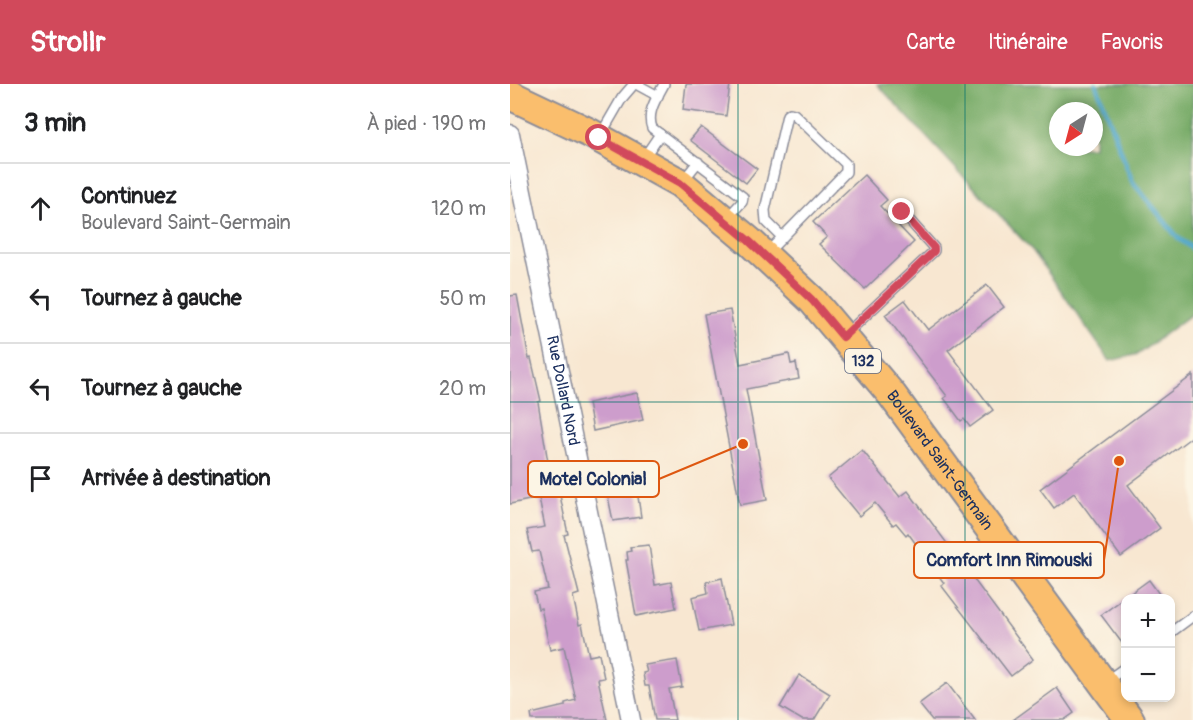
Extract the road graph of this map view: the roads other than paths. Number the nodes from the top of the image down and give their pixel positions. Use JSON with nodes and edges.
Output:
{"nodes":[{"id":1,"x":635,"y":84,"type":"edge"},
{"id":2,"x":664,"y":84,"type":"edge"},
{"id":3,"x":510,"y":95,"type":"edge"},
{"id":4,"x":658,"y":96,"type":"junction"},
{"id":5,"x":510,"y":134,"type":"edge"},
{"id":6,"x":660,"y":134,"type":"junction"},
{"id":7,"x":599,"y":138,"type":"junction"},
{"id":8,"x":642,"y":162,"type":"junction"},
{"id":9,"x":689,"y":173,"type":"junction"},
{"id":10,"x":902,"y":212,"type":"dead end"},
{"id":11,"x":773,"y":246,"type":"junction"},
{"id":12,"x":843,"y":337,"type":"junction"},
{"id":13,"x":1193,"y":616,"type":"edge"},
{"id":14,"x":1175,"y":629,"type":"edge"},
{"id":15,"x":1114,"y":675,"type":"edge"},
{"id":16,"x":631,"y":720,"type":"edge"},
{"id":17,"x":1130,"y":720,"type":"edge"}],
"edges":[{"from":1,"to":4,"type":"lane"},
{"from":1,"to":7,"type":"lane"},
{"from":2,"to":4,"type":"lane"},
{"from":3,"to":7,"type":"main road","name":"Boulevard Saint-Germain","number":"132"},
{"from":4,"to":6,"type":"lane"},
{"from":5,"to":16,"type":"street","name":"Rue Dollard Nord"},
{"from":6,"to":8,"type":"lane"},
{"from":6,"to":9,"type":"lane"},
{"from":7,"to":8,"type":"main road","name":"Boulevard Saint-Germain","number":"132"},
{"from":8,"to":9,"type":"main road","name":"Boulevard Saint-Germain","number":"132"},
{"from":9,"to":11,"type":"main road","name":"Boulevard Saint-Germain","number":"132"},
{"from":10,"to":12,"type":"lane"},
{"from":11,"to":11,"type":"lane"},
{"from":11,"to":12,"type":"main road","name":"Boulevard Saint-Germain","number":"132"},
{"from":12,"to":15,"type":"main road","name":"Boulevard Saint-Germain","number":"132"},
{"from":13,"to":14,"type":"lane"},
{"from":15,"to":17,"type":"main road","name":"Boulevard Saint-Germain","number":"132"}]}
